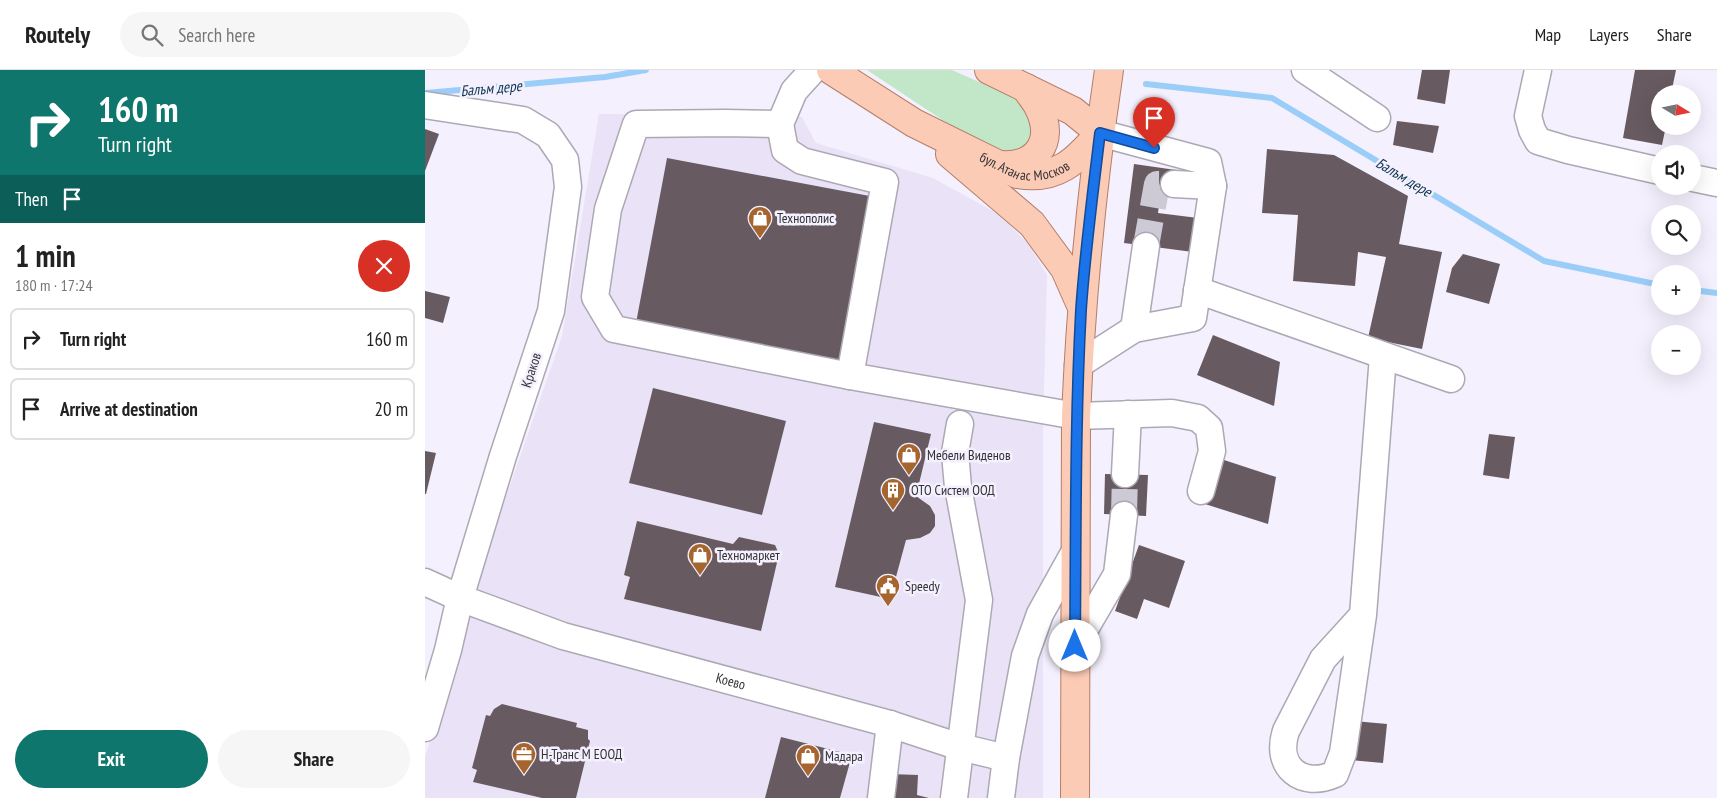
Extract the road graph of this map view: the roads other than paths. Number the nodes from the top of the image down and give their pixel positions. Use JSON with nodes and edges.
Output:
{"nodes":[{"id":1,"x":813,"y":70,"type":"edge"},
{"id":2,"x":831,"y":70,"type":"edge"},
{"id":3,"x":989,"y":70,"type":"edge"},
{"id":4,"x":1109,"y":70,"type":"edge"},
{"id":5,"x":1305,"y":70,"type":"edge"},
{"id":6,"x":1538,"y":70,"type":"edge"},
{"id":7,"x":1026,"y":88,"type":"junction"},
{"id":8,"x":425,"y":105,"type":"edge"},
{"id":9,"x":1377,"y":118,"type":"dead end"},
{"id":10,"x":780,"y":124,"type":"junction"},
{"id":11,"x":914,"y":124,"type":"junction"},
{"id":12,"x":1100,"y":133,"type":"junction"},
{"id":13,"x":994,"y":164,"type":"junction"},
{"id":14,"x":1651,"y":169,"type":"edge"},
{"id":15,"x":1701,"y":180,"type":"edge"},
{"id":16,"x":1717,"y":183,"type":"edge"},
{"id":17,"x":1174,"y":184,"type":"tunnel mouth"},
{"id":18,"x":1213,"y":186,"type":"junction"},
{"id":19,"x":1145,"y":246,"type":"tunnel mouth"},
{"id":20,"x":1197,"y":290,"type":"junction"},
{"id":21,"x":1081,"y":307,"type":"junction"},
{"id":22,"x":1134,"y":329,"type":"junction"},
{"id":23,"x":1383,"y":356,"type":"junction"},
{"id":24,"x":1079,"y":364,"type":"junction"},
{"id":25,"x":850,"y":376,"type":"junction"},
{"id":26,"x":1451,"y":380,"type":"dead end"},
{"id":27,"x":1128,"y":414,"type":"junction"},
{"id":28,"x":1076,"y":416,"type":"junction"},
{"id":29,"x":960,"y":424,"type":"dead end"},
{"id":30,"x":1125,"y":474,"type":"tunnel mouth"},
{"id":31,"x":1201,"y":490,"type":"dead end"},
{"id":32,"x":1124,"y":515,"type":"tunnel mouth"},
{"id":33,"x":1075,"y":551,"type":"junction"},
{"id":34,"x":425,"y":582,"type":"edge"},
{"id":35,"x":460,"y":598,"type":"junction"},
{"id":36,"x":1363,"y":615,"type":"junction"},
{"id":37,"x":1075,"y":646,"type":"junction"},
{"id":38,"x":890,"y":724,"type":"junction"},
{"id":39,"x":425,"y":728,"type":"edge"},
{"id":40,"x":960,"y":747,"type":"junction"},
{"id":41,"x":1006,"y":758,"type":"junction"},
{"id":42,"x":881,"y":798,"type":"edge"},
{"id":43,"x":954,"y":798,"type":"edge"},
{"id":44,"x":1001,"y":798,"type":"edge"},
{"id":45,"x":1075,"y":798,"type":"edge"}],
"edges":[{"from":1,"to":10,"type":"street"},
{"from":2,"to":11,"type":"main road","name":"бул. Атанас Москов"},
{"from":3,"to":7,"type":"main road"},
{"from":4,"to":12,"type":"main road"},
{"from":5,"to":9,"type":"street"},
{"from":6,"to":14,"type":"street"},
{"from":7,"to":12,"type":"main road"},
{"from":7,"to":13,"type":"main road"},
{"from":8,"to":35,"type":"street","name":"Краков"},
{"from":10,"to":25,"type":"street"},
{"from":10,"to":25,"type":"street"},
{"from":11,"to":13,"type":"main road","name":"бул. Атанас Москов"},
{"from":11,"to":21,"type":"main road"},
{"from":12,"to":13,"type":"main road","name":"бул. Атанас Москов"},
{"from":12,"to":18,"type":"street"},
{"from":12,"to":21,"type":"main road"},
{"from":15,"to":16,"type":"street"},
{"from":17,"to":18,"type":"street"},
{"from":18,"to":20,"type":"street"},
{"from":19,"to":22,"type":"street"},
{"from":20,"to":22,"type":"street"},
{"from":20,"to":23,"type":"street"},
{"from":21,"to":24,"type":"main road"},
{"from":22,"to":24,"type":"street"},
{"from":23,"to":26,"type":"street"},
{"from":23,"to":36,"type":"street"},
{"from":24,"to":28,"type":"main road"},
{"from":25,"to":28,"type":"street"},
{"from":27,"to":28,"type":"street"},
{"from":27,"to":30,"type":"street"},
{"from":27,"to":31,"type":"street"},
{"from":28,"to":33,"type":"main road"},
{"from":29,"to":40,"type":"street"},
{"from":32,"to":37,"type":"street"},
{"from":33,"to":37,"type":"main road"},
{"from":33,"to":41,"type":"street"},
{"from":34,"to":35,"type":"street","name":"Коево"},
{"from":35,"to":38,"type":"street","name":"Коево"},
{"from":35,"to":39,"type":"street","name":"Краков"},
{"from":36,"to":36,"type":"street"},
{"from":37,"to":45,"type":"main road"},
{"from":38,"to":40,"type":"street","name":"Коево"},
{"from":38,"to":42,"type":"street"},
{"from":40,"to":41,"type":"street","name":"Коево"},
{"from":40,"to":43,"type":"street"},
{"from":41,"to":44,"type":"street"}]}
